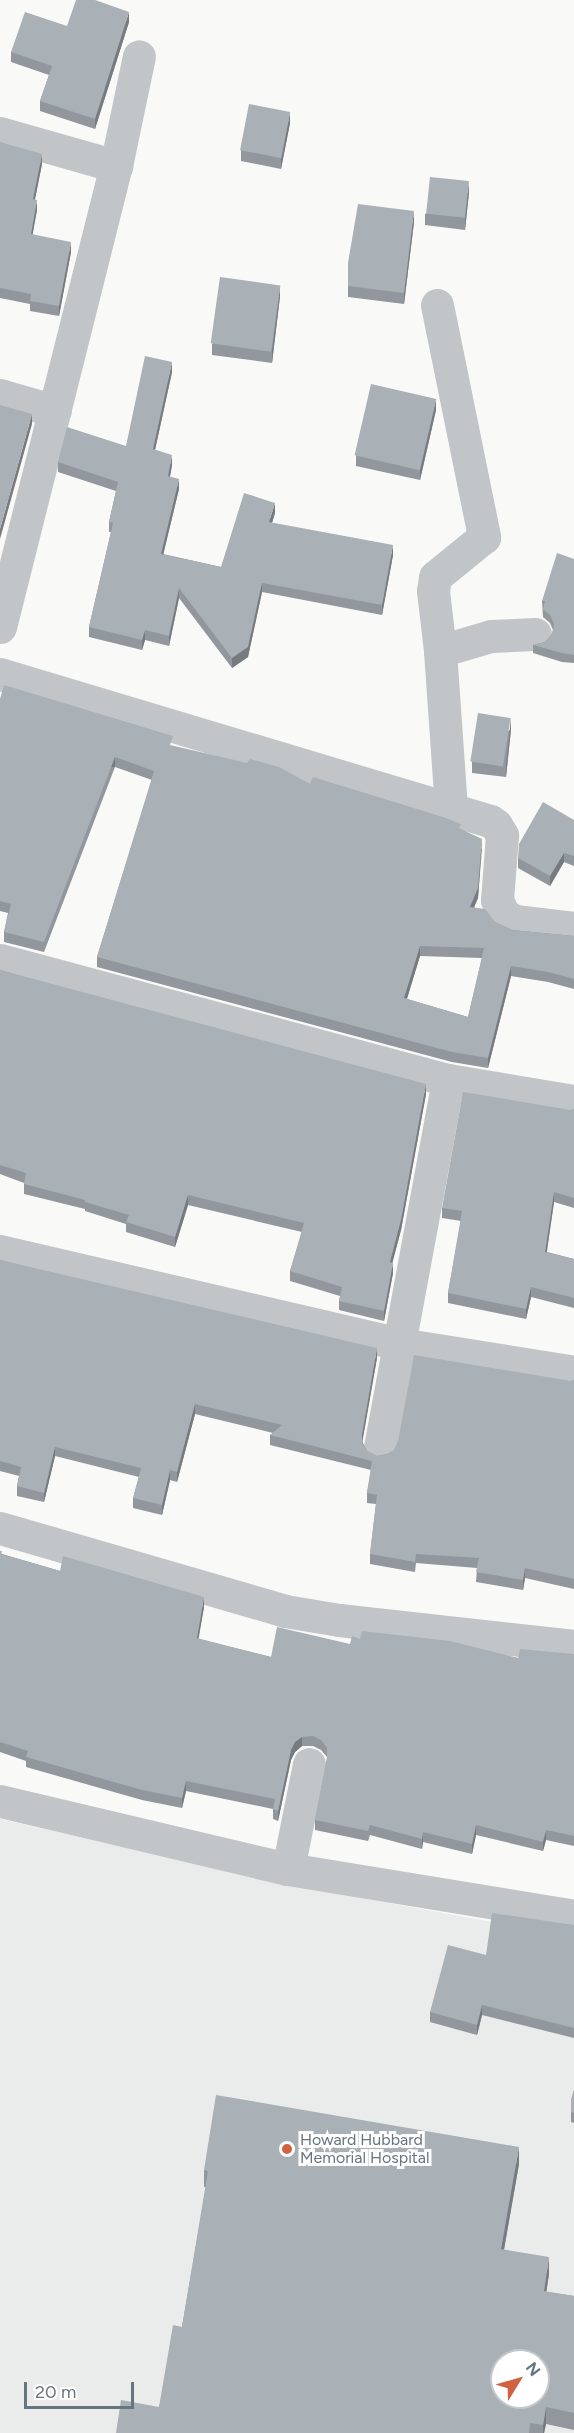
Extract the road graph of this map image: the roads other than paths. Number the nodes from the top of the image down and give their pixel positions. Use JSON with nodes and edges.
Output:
{"nodes":[{"id":1,"x":139,"y":56,"type":"dead end"},
{"id":2,"x":0,"y":133,"type":"edge"},
{"id":3,"x":116,"y":166,"type":"junction"},
{"id":4,"x":437,"y":304,"type":"dead end"},
{"id":5,"x":0,"y":395,"type":"edge"},
{"id":6,"x":55,"y":411,"type":"junction"},
{"id":7,"x":0,"y":627,"type":"edge"},
{"id":8,"x":535,"y":634,"type":"dead end"},
{"id":9,"x":440,"y":651,"type":"junction"},
{"id":10,"x":0,"y":674,"type":"edge"},
{"id":11,"x":451,"y":809,"type":"junction"},
{"id":12,"x":574,"y":928,"type":"edge"},
{"id":13,"x":0,"y":960,"type":"edge"},
{"id":14,"x":448,"y":1080,"type":"junction"},
{"id":15,"x":574,"y":1101,"type":"edge"},
{"id":16,"x":0,"y":1251,"type":"edge"},
{"id":17,"x":400,"y":1344,"type":"junction"},
{"id":18,"x":574,"y":1372,"type":"edge"},
{"id":19,"x":380,"y":1447,"type":"dead end"},
{"id":20,"x":0,"y":1528,"type":"edge"},
{"id":21,"x":574,"y":1646,"type":"edge"},
{"id":22,"x":309,"y":1764,"type":"dead end"},
{"id":23,"x":0,"y":1801,"type":"edge"},
{"id":24,"x":288,"y":1869,"type":"junction"},
{"id":25,"x":574,"y":1916,"type":"edge"}],
"edges":[{"from":1,"to":3,"type":"street"},
{"from":2,"to":3,"type":"street"},
{"from":3,"to":6,"type":"street"},
{"from":4,"to":9,"type":"street"},
{"from":5,"to":6,"type":"street"},
{"from":6,"to":7,"type":"street"},
{"from":8,"to":9,"type":"street"},
{"from":9,"to":11,"type":"street"},
{"from":10,"to":11,"type":"street"},
{"from":11,"to":12,"type":"street"},
{"from":13,"to":14,"type":"street"},
{"from":14,"to":15,"type":"street"},
{"from":14,"to":17,"type":"street"},
{"from":16,"to":17,"type":"street"},
{"from":17,"to":18,"type":"street"},
{"from":17,"to":19,"type":"street"},
{"from":20,"to":21,"type":"street"},
{"from":22,"to":24,"type":"street"},
{"from":23,"to":24,"type":"street"},
{"from":24,"to":25,"type":"street"}]}
